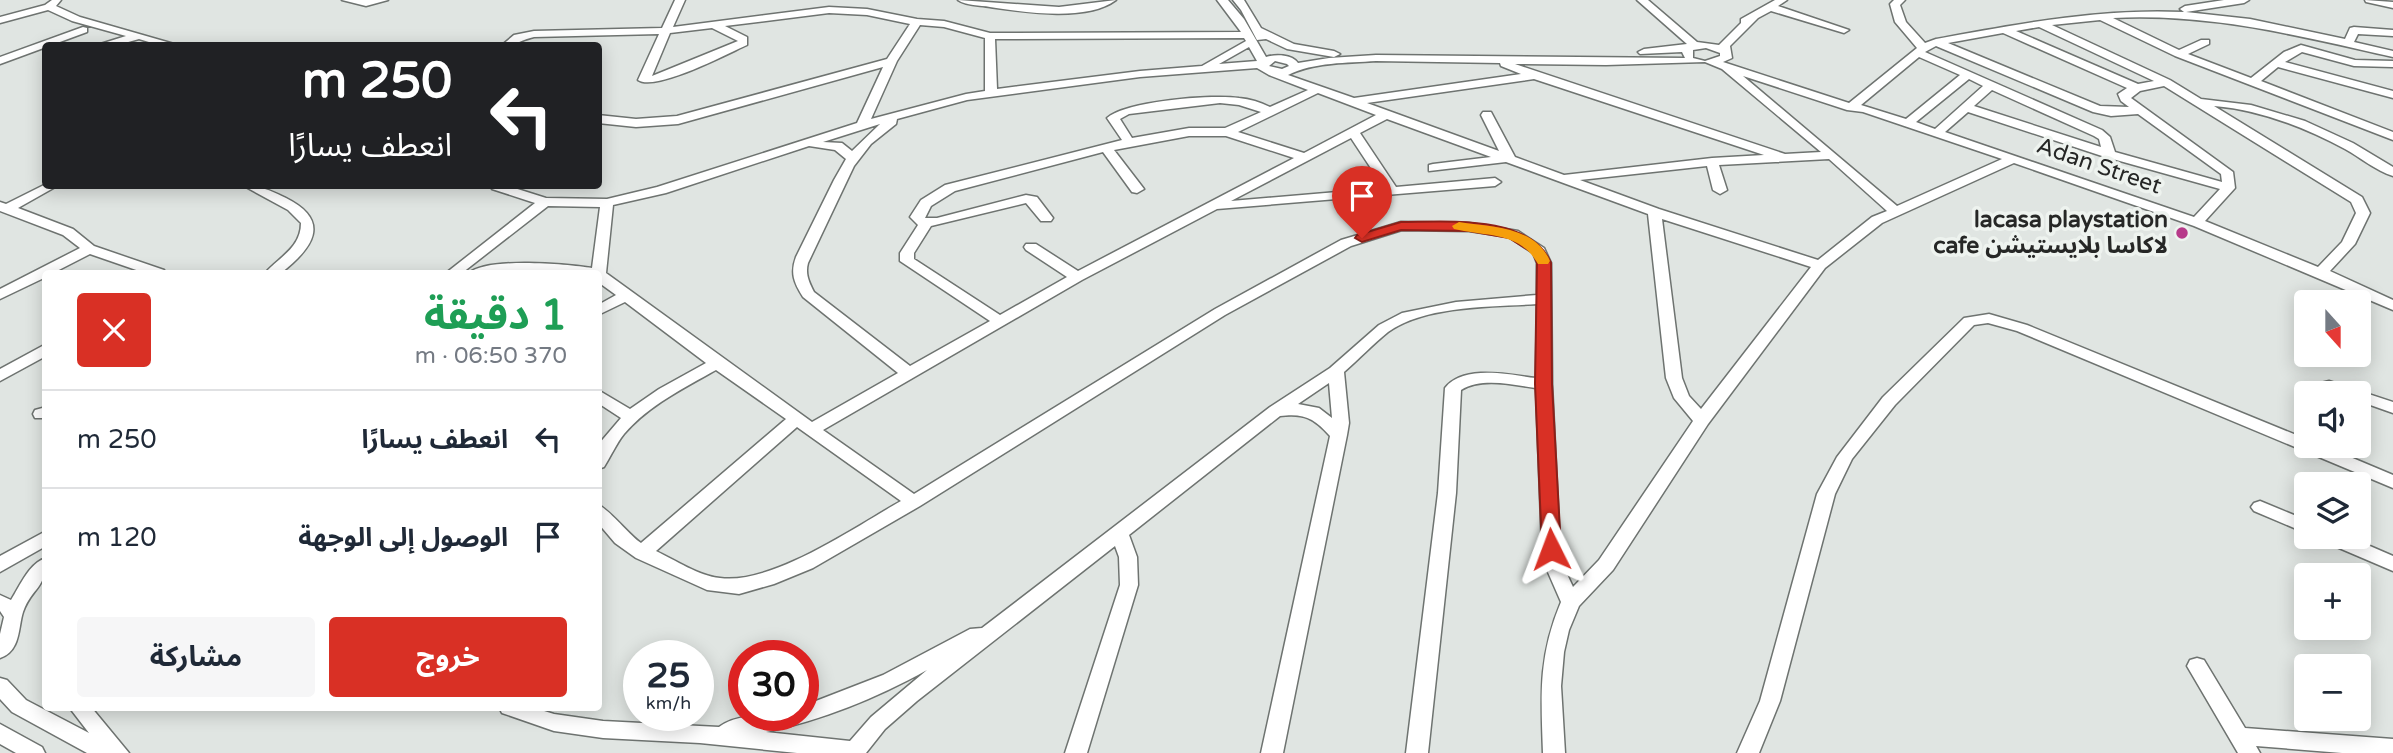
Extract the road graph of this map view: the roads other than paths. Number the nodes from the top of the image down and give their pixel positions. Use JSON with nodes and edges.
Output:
{"nodes":[{"id":1,"x":347,"y":0,"type":"edge"},
{"id":2,"x":383,"y":0,"type":"edge"},
{"id":3,"x":680,"y":0,"type":"edge"},
{"id":4,"x":786,"y":0,"type":"edge"},
{"id":5,"x":880,"y":0,"type":"edge"},
{"id":6,"x":962,"y":0,"type":"edge"},
{"id":7,"x":970,"y":0,"type":"edge"},
{"id":8,"x":1111,"y":0,"type":"edge"},
{"id":9,"x":1222,"y":0,"type":"edge"},
{"id":10,"x":1238,"y":0,"type":"edge"},
{"id":11,"x":1642,"y":0,"type":"edge"},
{"id":12,"x":1782,"y":0,"type":"edge"},
{"id":13,"x":1900,"y":0,"type":"edge"},
{"id":14,"x":2244,"y":0,"type":"edge"},
{"id":15,"x":2370,"y":0,"type":"edge"},
{"id":16,"x":53,"y":3,"type":"edge"},
{"id":17,"x":2220,"y":4,"type":"junction"},
{"id":18,"x":2393,"y":5,"type":"edge"},
{"id":19,"x":1770,"y":8,"type":"junction"},
{"id":20,"x":867,"y":12,"type":"junction"},
{"id":21,"x":2162,"y":13,"type":"junction"},
{"id":22,"x":783,"y":16,"type":"junction"},
{"id":23,"x":1753,"y":18,"type":"junction"},
{"id":24,"x":2104,"y":18,"type":"junction"},
{"id":25,"x":2229,"y":19,"type":"junction"},
{"id":26,"x":0,"y":20,"type":"edge"},
{"id":27,"x":917,"y":22,"type":"junction"},
{"id":28,"x":2041,"y":24,"type":"junction"},
{"id":29,"x":716,"y":26,"type":"junction"},
{"id":30,"x":89,"y":27,"type":"junction"},
{"id":31,"x":1844,"y":30,"type":"dead end"},
{"id":32,"x":2006,"y":30,"type":"junction"},
{"id":33,"x":664,"y":32,"type":"junction"},
{"id":34,"x":2393,"y":33,"type":"edge"},
{"id":35,"x":139,"y":36,"type":"junction"},
{"id":36,"x":990,"y":36,"type":"junction"},
{"id":37,"x":1252,"y":36,"type":"junction"},
{"id":38,"x":50,"y":42,"type":"edge"},
{"id":39,"x":77,"y":42,"type":"edge"},
{"id":40,"x":115,"y":42,"type":"edge"},
{"id":41,"x":161,"y":42,"type":"edge"},
{"id":42,"x":511,"y":42,"type":"edge"},
{"id":43,"x":1936,"y":42,"type":"junction"},
{"id":44,"x":2205,"y":42,"type":"dead end"},
{"id":45,"x":2348,"y":44,"type":"junction"},
{"id":46,"x":42,"y":45,"type":"edge"},
{"id":47,"x":1694,"y":46,"type":"junction"},
{"id":48,"x":1921,"y":51,"type":"junction"},
{"id":49,"x":1334,"y":54,"type":"junction"},
{"id":50,"x":2179,"y":54,"type":"junction"},
{"id":51,"x":2393,"y":54,"type":"edge"},
{"id":52,"x":1717,"y":59,"type":"junction"},
{"id":53,"x":1496,"y":60,"type":"junction"},
{"id":54,"x":0,"y":61,"type":"edge"},
{"id":55,"x":891,"y":61,"type":"junction"},
{"id":56,"x":1289,"y":64,"type":"junction"},
{"id":57,"x":2278,"y":64,"type":"junction"},
{"id":58,"x":2393,"y":64,"type":"edge"},
{"id":59,"x":1266,"y":67,"type":"junction"},
{"id":60,"x":1196,"y":71,"type":"junction"},
{"id":61,"x":1534,"y":75,"type":"junction"},
{"id":62,"x":1967,"y":75,"type":"junction"},
{"id":63,"x":2166,"y":82,"type":"junction"},
{"id":64,"x":2252,"y":83,"type":"junction"},
{"id":65,"x":1991,"y":85,"type":"junction"},
{"id":66,"x":2137,"y":88,"type":"junction"},
{"id":67,"x":1314,"y":89,"type":"junction"},
{"id":68,"x":991,"y":93,"type":"junction"},
{"id":69,"x":2393,"y":96,"type":"edge"},
{"id":70,"x":1349,"y":102,"type":"junction"},
{"id":71,"x":2198,"y":102,"type":"junction"},
{"id":72,"x":1858,"y":106,"type":"junction"},
{"id":73,"x":1967,"y":108,"type":"junction"},
{"id":74,"x":2140,"y":110,"type":"junction"},
{"id":75,"x":1271,"y":112,"type":"junction"},
{"id":76,"x":904,"y":113,"type":"junction"},
{"id":77,"x":1488,"y":115,"type":"dead end"},
{"id":78,"x":1385,"y":116,"type":"junction"},
{"id":79,"x":602,"y":119,"type":"edge"},
{"id":80,"x":1908,"y":123,"type":"junction"},
{"id":81,"x":862,"y":125,"type":"junction"},
{"id":82,"x":1227,"y":132,"type":"junction"},
{"id":83,"x":1354,"y":133,"type":"junction"},
{"id":84,"x":1937,"y":133,"type":"junction"},
{"id":85,"x":2393,"y":136,"type":"edge"},
{"id":86,"x":1129,"y":142,"type":"junction"},
{"id":87,"x":1106,"y":148,"type":"junction"},
{"id":88,"x":777,"y":152,"type":"junction"},
{"id":89,"x":2110,"y":154,"type":"junction"},
{"id":90,"x":1832,"y":155,"type":"junction"},
{"id":91,"x":1304,"y":157,"type":"junction"},
{"id":92,"x":1782,"y":157,"type":"junction"},
{"id":93,"x":852,"y":158,"type":"junction"},
{"id":94,"x":1509,"y":158,"type":"junction"},
{"id":95,"x":2013,"y":159,"type":"junction"},
{"id":96,"x":1712,"y":162,"type":"junction"},
{"id":97,"x":1433,"y":169,"type":"dead end"},
{"id":98,"x":2393,"y":172,"type":"edge"},
{"id":99,"x":1565,"y":178,"type":"junction"},
{"id":100,"x":1495,"y":182,"type":"dead end"},
{"id":101,"x":2229,"y":188,"type":"junction"},
{"id":102,"x":44,"y":189,"type":"edge"},
{"id":103,"x":255,"y":189,"type":"edge"},
{"id":104,"x":506,"y":189,"type":"edge"},
{"id":105,"x":1137,"y":189,"type":"dead end"},
{"id":106,"x":1392,"y":190,"type":"junction"},
{"id":107,"x":1720,"y":190,"type":"dead end"},
{"id":108,"x":545,"y":202,"type":"junction"},
{"id":109,"x":607,"y":203,"type":"junction"},
{"id":110,"x":1215,"y":206,"type":"junction"},
{"id":111,"x":4,"y":207,"type":"edge"},
{"id":112,"x":1654,"y":212,"type":"junction"},
{"id":113,"x":1896,"y":212,"type":"junction"},
{"id":114,"x":1046,"y":218,"type":"dead end"},
{"id":115,"x":2196,"y":222,"type":"junction"},
{"id":116,"x":926,"y":223,"type":"junction"},
{"id":117,"x":1031,"y":247,"type":"dead end"},
{"id":118,"x":89,"y":249,"type":"junction"},
{"id":119,"x":1820,"y":265,"type":"junction"},
{"id":120,"x":48,"y":270,"type":"edge"},
{"id":121,"x":150,"y":270,"type":"edge"},
{"id":122,"x":275,"y":270,"type":"edge"},
{"id":123,"x":457,"y":270,"type":"edge"},
{"id":124,"x":500,"y":270,"type":"edge"},
{"id":125,"x":570,"y":270,"type":"edge"},
{"id":126,"x":598,"y":270,"type":"edge"},
{"id":127,"x":2321,"y":272,"type":"junction"},
{"id":128,"x":42,"y":273,"type":"edge"},
{"id":129,"x":602,"y":276,"type":"edge"},
{"id":130,"x":1077,"y":277,"type":"junction"},
{"id":131,"x":0,"y":295,"type":"edge"},
{"id":132,"x":625,"y":296,"type":"junction"},
{"id":133,"x":1544,"y":299,"type":"junction"},
{"id":134,"x":2393,"y":306,"type":"edge"},
{"id":135,"x":602,"y":309,"type":"edge"},
{"id":136,"x":1000,"y":321,"type":"junction"},
{"id":137,"x":42,"y":351,"type":"edge"},
{"id":138,"x":717,"y":363,"type":"junction"},
{"id":139,"x":1336,"y":371,"type":"junction"},
{"id":140,"x":908,"y":373,"type":"junction"},
{"id":141,"x":0,"y":376,"type":"edge"},
{"id":142,"x":1544,"y":384,"type":"junction"},
{"id":143,"x":602,"y":398,"type":"edge"},
{"id":144,"x":2371,"y":400,"type":"edge"},
{"id":145,"x":2393,"y":408,"type":"edge"},
{"id":146,"x":1276,"y":411,"type":"junction"},
{"id":147,"x":630,"y":416,"type":"junction"},
{"id":148,"x":796,"y":419,"type":"junction"},
{"id":149,"x":1702,"y":421,"type":"junction"},
{"id":150,"x":812,"y":429,"type":"junction"},
{"id":151,"x":1339,"y":435,"type":"junction"},
{"id":152,"x":2294,"y":437,"type":"edge"},
{"id":153,"x":602,"y":456,"type":"edge"},
{"id":154,"x":2341,"y":458,"type":"edge"},
{"id":155,"x":2393,"y":482,"type":"edge"},
{"id":156,"x":914,"y":502,"type":"junction"},
{"id":157,"x":2260,"y":507,"type":"dead end"},
{"id":158,"x":602,"y":515,"type":"edge"},
{"id":159,"x":2294,"y":522,"type":"edge"},
{"id":160,"x":1119,"y":532,"type":"junction"},
{"id":161,"x":42,"y":539,"type":"edge"},
{"id":162,"x":2359,"y":549,"type":"edge"},
{"id":163,"x":642,"y":553,"type":"junction"},
{"id":164,"x":2393,"y":564,"type":"edge"},
{"id":165,"x":0,"y":565,"type":"edge"},
{"id":166,"x":42,"y":570,"type":"edge"},
{"id":167,"x":1571,"y":602,"type":"junction"},
{"id":168,"x":7,"y":607,"type":"edge"},
{"id":169,"x":1013,"y":614,"type":"junction"},
{"id":170,"x":0,"y":650,"type":"edge"},
{"id":171,"x":2197,"y":666,"type":"dead end"},
{"id":172,"x":0,"y":686,"type":"edge"},
{"id":173,"x":819,"y":708,"type":"edge"},
{"id":174,"x":82,"y":711,"type":"edge"},
{"id":175,"x":517,"y":711,"type":"edge"},
{"id":176,"x":728,"y":730,"type":"edge"},
{"id":177,"x":703,"y":734,"type":"junction"},
{"id":178,"x":3,"y":739,"type":"edge"},
{"id":179,"x":2244,"y":744,"type":"edge"},
{"id":180,"x":2393,"y":748,"type":"edge"},
{"id":181,"x":860,"y":752,"type":"edge"},
{"id":182,"x":34,"y":753,"type":"edge"},
{"id":183,"x":106,"y":753,"type":"edge"},
{"id":184,"x":118,"y":753,"type":"edge"},
{"id":185,"x":1076,"y":753,"type":"edge"},
{"id":186,"x":1272,"y":753,"type":"edge"},
{"id":187,"x":1417,"y":753,"type":"edge"},
{"id":188,"x":1554,"y":753,"type":"edge"},
{"id":189,"x":1748,"y":753,"type":"edge"}],
"edges":[{"from":1,"to":2,"type":"street"},
{"from":3,"to":33,"type":"street"},
{"from":4,"to":22,"type":"street"},
{"from":5,"to":20,"type":"street"},
{"from":6,"to":7,"type":"street"},
{"from":7,"to":8,"type":"street"},
{"from":9,"to":37,"type":"street"},
{"from":10,"to":37,"type":"street"},
{"from":11,"to":47,"type":"street"},
{"from":12,"to":19,"type":"street"},
{"from":13,"to":48,"type":"street"},
{"from":14,"to":17,"type":"street"},
{"from":15,"to":18,"type":"street"},
{"from":16,"to":26,"type":"street"},
{"from":16,"to":30,"type":"street"},
{"from":17,"to":21,"type":"street"},
{"from":17,"to":25,"type":"street"},
{"from":19,"to":23,"type":"street"},
{"from":19,"to":31,"type":"street"},
{"from":20,"to":22,"type":"street"},
{"from":20,"to":27,"type":"street"},
{"from":21,"to":24,"type":"street"},
{"from":21,"to":25,"type":"street"},
{"from":22,"to":29,"type":"street"},
{"from":23,"to":47,"type":"street"},
{"from":23,"to":52,"type":"street"},
{"from":24,"to":28,"type":"street"},
{"from":24,"to":50,"type":"street"},
{"from":25,"to":45,"type":"street"},
{"from":27,"to":36,"type":"street"},
{"from":27,"to":55,"type":"street"},
{"from":28,"to":32,"type":"street"},
{"from":28,"to":63,"type":"street"},
{"from":29,"to":33,"type":"street"},
{"from":29,"to":33,"type":"street"},
{"from":30,"to":35,"type":"street"},
{"from":30,"to":38,"type":"street"},
{"from":30,"to":39,"type":"street"},
{"from":32,"to":43,"type":"street"},
{"from":32,"to":66,"type":"street"},
{"from":33,"to":42,"type":"street"},
{"from":34,"to":45,"type":"street"},
{"from":35,"to":40,"type":"street"},
{"from":35,"to":41,"type":"street"},
{"from":36,"to":37,"type":"street"},
{"from":36,"to":68,"type":"street"},
{"from":37,"to":49,"type":"street"},
{"from":37,"to":56,"type":"street"},
{"from":37,"to":59,"type":"street"},
{"from":37,"to":60,"type":"street"},
{"from":43,"to":48,"type":"street"},
{"from":43,"to":74,"type":"street"},
{"from":44,"to":50,"type":"street"},
{"from":45,"to":51,"type":"street"},
{"from":46,"to":54,"type":"street"},
{"from":47,"to":49,"type":"street"},
{"from":47,"to":52,"type":"street"},
{"from":47,"to":52,"type":"street"},
{"from":48,"to":62,"type":"street"},
{"from":48,"to":72,"type":"street"},
{"from":49,"to":56,"type":"street"},
{"from":50,"to":64,"type":"street"},
{"from":52,"to":53,"type":"street"},
{"from":52,"to":72,"type":"street","name":"Adan Street"},
{"from":52,"to":90,"type":"street"},
{"from":53,"to":56,"type":"street"},
{"from":53,"to":61,"type":"street"},
{"from":55,"to":79,"type":"street"},
{"from":55,"to":81,"type":"street"},
{"from":56,"to":59,"type":"street"},
{"from":56,"to":67,"type":"street"},
{"from":57,"to":58,"type":"street"},
{"from":57,"to":64,"type":"street"},
{"from":57,"to":69,"type":"street"},
{"from":59,"to":60,"type":"street"},
{"from":59,"to":67,"type":"street"},
{"from":60,"to":68,"type":"street"},
{"from":61,"to":70,"type":"street"},
{"from":61,"to":92,"type":"street"},
{"from":62,"to":65,"type":"street"},
{"from":62,"to":80,"type":"street"},
{"from":63,"to":66,"type":"street"},
{"from":63,"to":71,"type":"street"},
{"from":64,"to":85,"type":"street"},
{"from":65,"to":73,"type":"street"},
{"from":65,"to":89,"type":"street"},
{"from":66,"to":74,"type":"street"},
{"from":67,"to":70,"type":"street"},
{"from":67,"to":75,"type":"street"},
{"from":68,"to":76,"type":"street"},
{"from":70,"to":78,"type":"street"},
{"from":71,"to":98,"type":"street"},
{"from":71,"to":127,"type":"street"},
{"from":72,"to":80,"type":"street","name":"Adan Street"},
{"from":73,"to":84,"type":"street"},
{"from":73,"to":89,"type":"street"},
{"from":74,"to":101,"type":"street"},
{"from":75,"to":82,"type":"street"},
{"from":75,"to":86,"type":"street"},
{"from":76,"to":81,"type":"street"},
{"from":76,"to":93,"type":"street"},
{"from":77,"to":94,"type":"street"},
{"from":78,"to":83,"type":"street"},
{"from":78,"to":94,"type":"street"},
{"from":80,"to":84,"type":"street","name":"Adan Street"},
{"from":81,"to":88,"type":"street"},
{"from":82,"to":86,"type":"street"},
{"from":82,"to":91,"type":"street"},
{"from":83,"to":91,"type":"street"},
{"from":83,"to":106,"type":"street"},
{"from":84,"to":95,"type":"street","name":"Adan Street"},
{"from":86,"to":87,"type":"street"},
{"from":87,"to":105,"type":"street"},
{"from":87,"to":116,"type":"street"},
{"from":88,"to":93,"type":"street"},
{"from":88,"to":109,"type":"street"},
{"from":89,"to":101,"type":"street"},
{"from":90,"to":92,"type":"street"},
{"from":90,"to":113,"type":"street"},
{"from":91,"to":110,"type":"street"},
{"from":92,"to":96,"type":"street"},
{"from":93,"to":140,"type":"street"},
{"from":94,"to":97,"type":"street"},
{"from":94,"to":99,"type":"street"},
{"from":95,"to":113,"type":"street"},
{"from":95,"to":115,"type":"street","name":"Adan Street"},
{"from":96,"to":99,"type":"street"},
{"from":96,"to":107,"type":"street"},
{"from":99,"to":112,"type":"street"},
{"from":100,"to":106,"type":"street"},
{"from":101,"to":115,"type":"street"},
{"from":102,"to":111,"type":"street"},
{"from":103,"to":122,"type":"street"},
{"from":104,"to":108,"type":"street"},
{"from":106,"to":110,"type":"street"},
{"from":108,"to":109,"type":"street"},
{"from":108,"to":123,"type":"street"},
{"from":109,"to":126,"type":"street"},
{"from":110,"to":130,"type":"street"},
{"from":111,"to":118,"type":"street"},
{"from":112,"to":119,"type":"street"},
{"from":112,"to":149,"type":"street"},
{"from":113,"to":119,"type":"street"},
{"from":114,"to":116,"type":"street"},
{"from":115,"to":127,"type":"street","name":"Adan Street"},
{"from":116,"to":136,"type":"street"},
{"from":117,"to":130,"type":"street"},
{"from":118,"to":120,"type":"street"},
{"from":118,"to":121,"type":"street"},
{"from":119,"to":149,"type":"street"},
{"from":124,"to":125,"type":"street"},
{"from":127,"to":134,"type":"street","name":"Adan Street"},
{"from":128,"to":131,"type":"street"},
{"from":129,"to":132,"type":"street"},
{"from":130,"to":136,"type":"street"},
{"from":132,"to":135,"type":"street"},
{"from":132,"to":138,"type":"street"},
{"from":133,"to":139,"type":"street"},
{"from":133,"to":142,"type":"street"},
{"from":133,"to":156,"type":"street"},
{"from":136,"to":140,"type":"street"},
{"from":137,"to":141,"type":"street"},
{"from":138,"to":147,"type":"street"},
{"from":138,"to":148,"type":"street"},
{"from":139,"to":146,"type":"street"},
{"from":139,"to":151,"type":"street"},
{"from":140,"to":150,"type":"street"},
{"from":142,"to":167,"type":"street"},
{"from":142,"to":187,"type":"street"},
{"from":143,"to":147,"type":"street"},
{"from":144,"to":145,"type":"street"},
{"from":146,"to":151,"type":"street"},
{"from":146,"to":160,"type":"street"},
{"from":147,"to":153,"type":"street"},
{"from":148,"to":150,"type":"street"},
{"from":148,"to":163,"type":"street"},
{"from":149,"to":167,"type":"street"},
{"from":150,"to":156,"type":"street"},
{"from":151,"to":186,"type":"street"},
{"from":152,"to":189,"type":"street"},
{"from":154,"to":155,"type":"street"},
{"from":156,"to":163,"type":"street"},
{"from":157,"to":159,"type":"street"},
{"from":158,"to":163,"type":"street"},
{"from":160,"to":169,"type":"street"},
{"from":160,"to":185,"type":"street"},
{"from":161,"to":165,"type":"street"},
{"from":162,"to":164,"type":"street"},
{"from":166,"to":168,"type":"street"},
{"from":167,"to":188,"type":"street"},
{"from":168,"to":170,"type":"street"},
{"from":169,"to":173,"type":"street"},
{"from":169,"to":181,"type":"street"},
{"from":171,"to":179,"type":"street"},
{"from":172,"to":183,"type":"street"},
{"from":174,"to":184,"type":"street"},
{"from":175,"to":177,"type":"street"},
{"from":176,"to":177,"type":"street"},
{"from":177,"to":181,"type":"street"},
{"from":178,"to":182,"type":"street"},
{"from":179,"to":180,"type":"street"}]}
